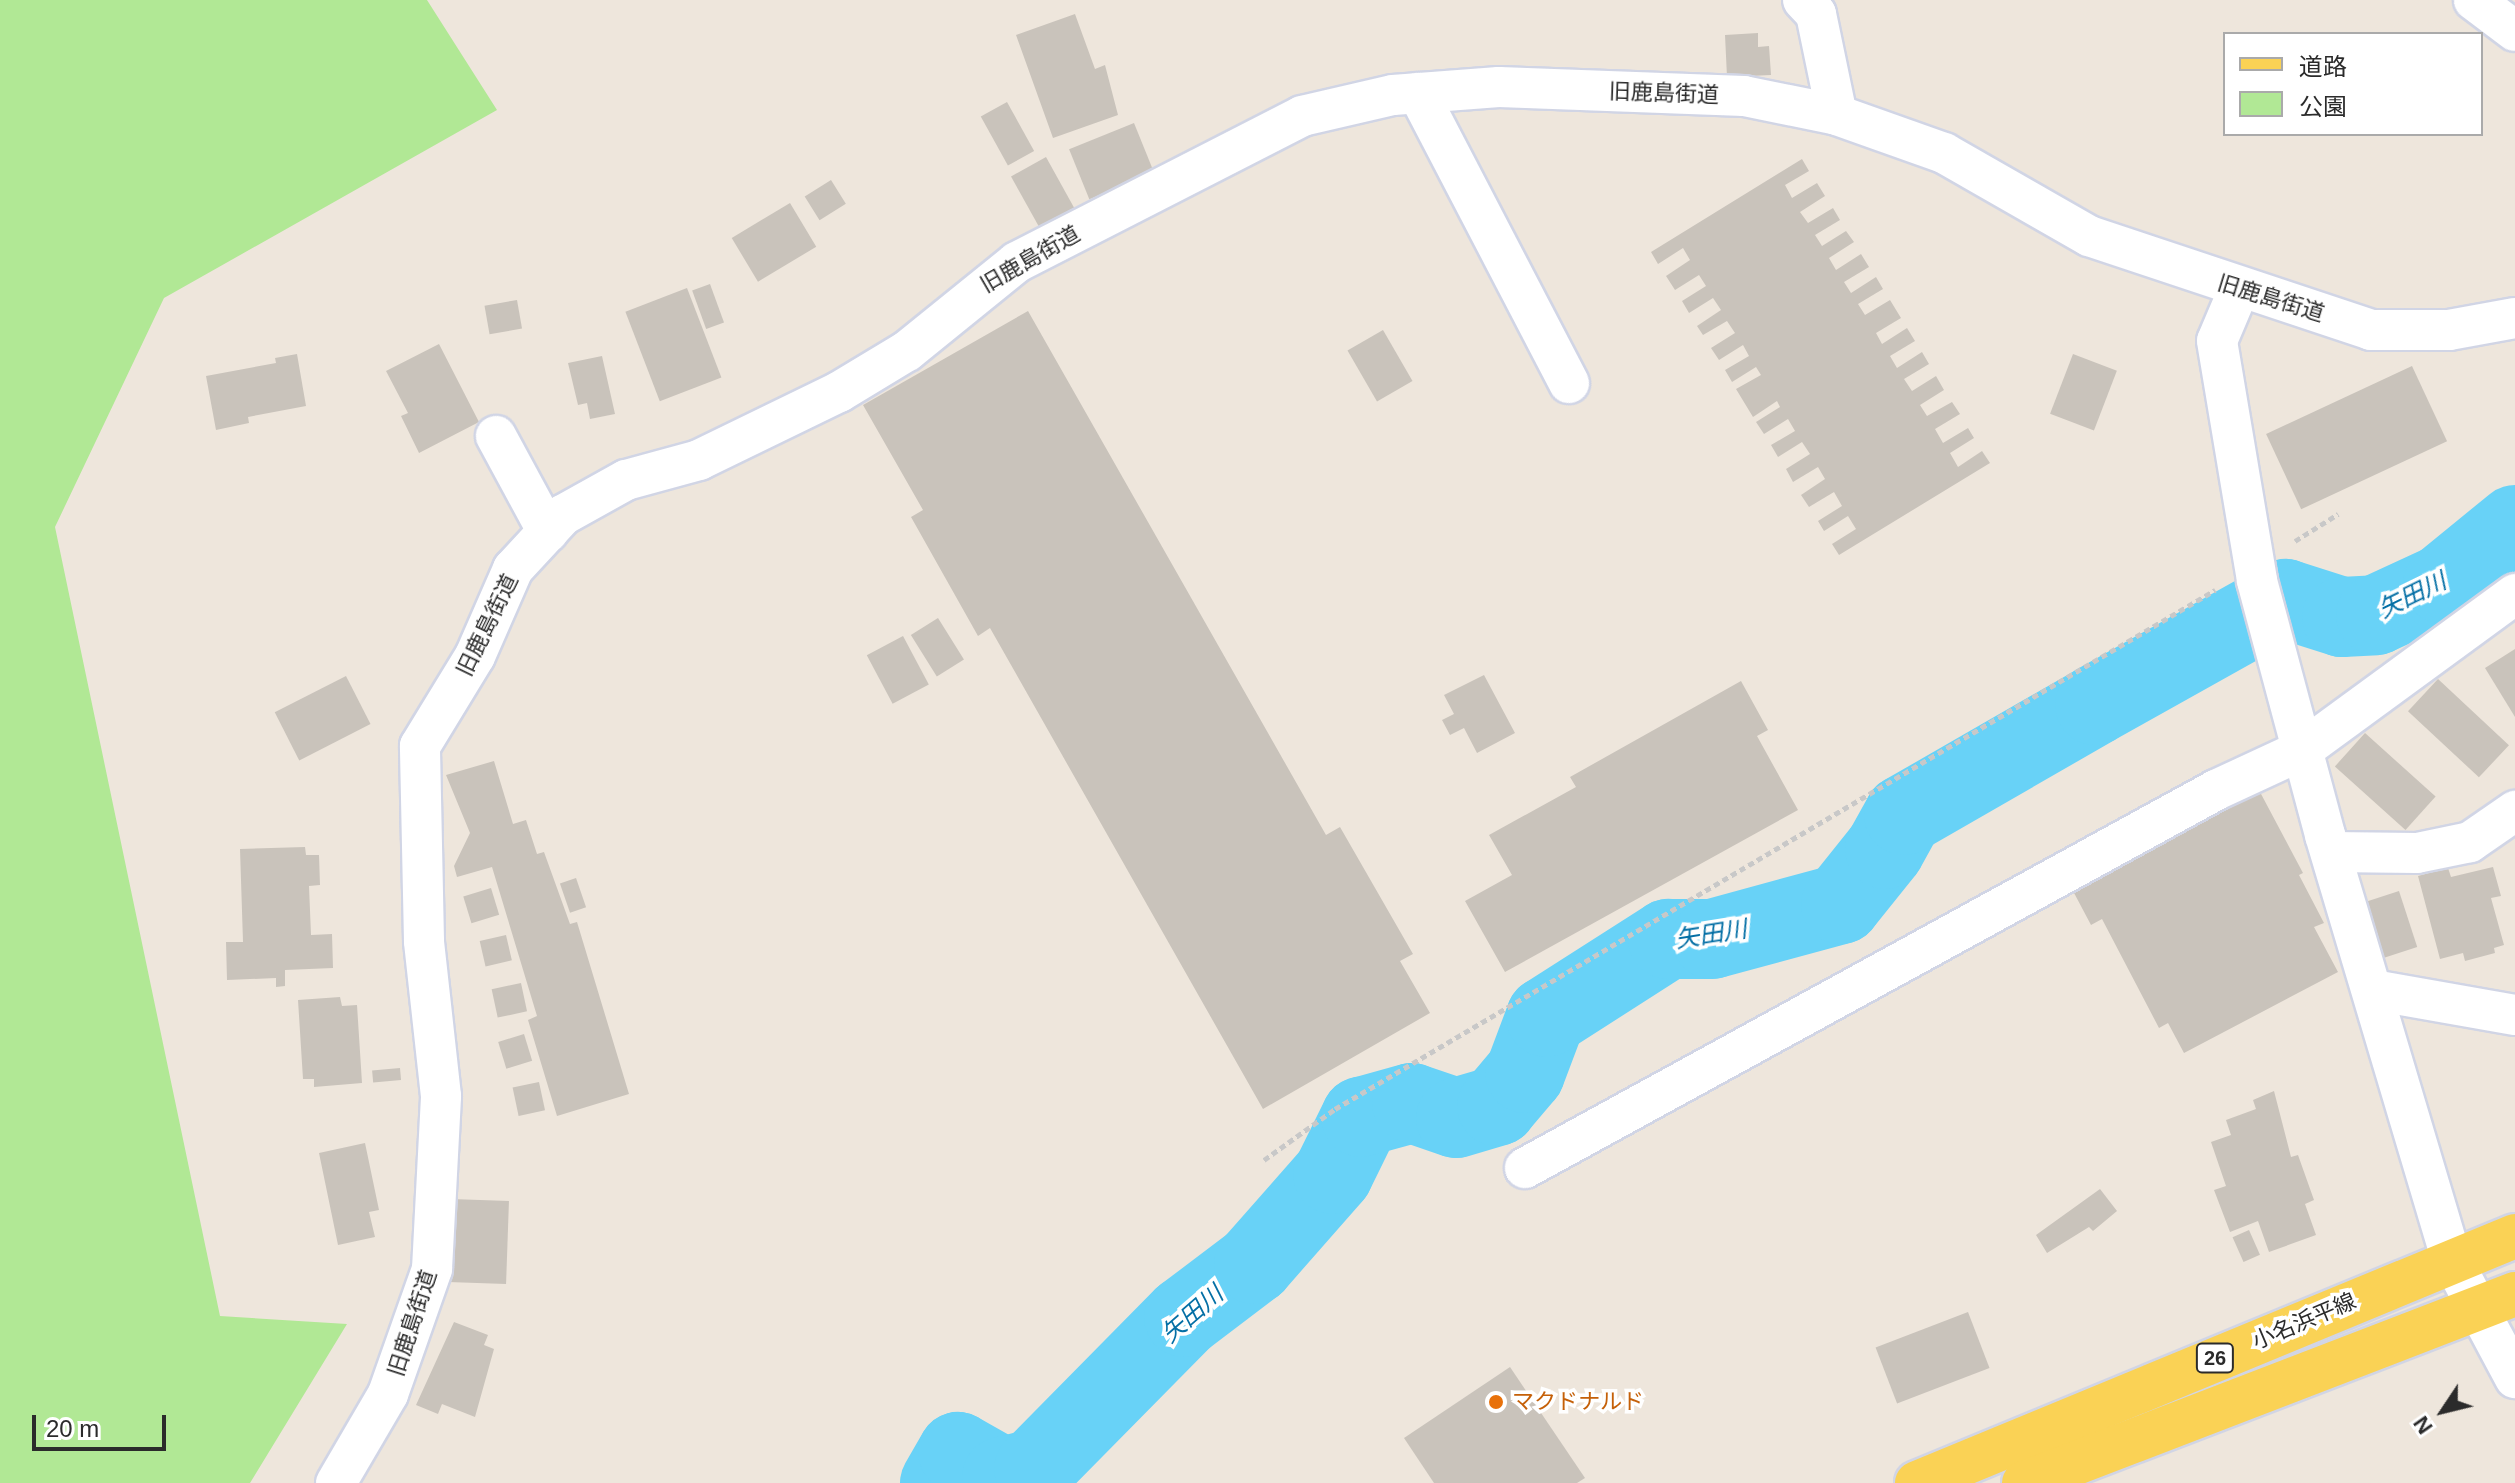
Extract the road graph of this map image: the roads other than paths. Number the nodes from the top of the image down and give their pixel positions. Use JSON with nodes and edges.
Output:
{"nodes":[{"id":1,"x":1803,"y":0,"type":"edge"},
{"id":2,"x":2474,"y":0,"type":"edge"},
{"id":3,"x":2515,"y":31,"type":"edge"},
{"id":4,"x":1418,"y":93,"type":"junction"},
{"id":5,"x":1837,"y":115,"type":"junction"},
{"id":6,"x":2239,"y":289,"type":"junction"},
{"id":7,"x":2515,"y":318,"type":"edge"},
{"id":8,"x":1569,"y":383,"type":"dead end"},
{"id":9,"x":496,"y":436,"type":"dead end"},
{"id":10,"x":548,"y":532,"type":"junction"},
{"id":11,"x":2515,"y":594,"type":"edge"},
{"id":12,"x":2298,"y":736,"type":"junction"},
{"id":13,"x":2515,"y":811,"type":"edge"},
{"id":14,"x":2331,"y":852,"type":"junction"},
{"id":15,"x":2373,"y":990,"type":"junction"},
{"id":16,"x":2515,"y":1015,"type":"edge"},
{"id":17,"x":1525,"y":1168,"type":"dead end"},
{"id":18,"x":2515,"y":1236,"type":"edge"},
{"id":19,"x":2452,"y":1260,"type":"junction"},
{"id":20,"x":2495,"y":1302,"type":"edge"},
{"id":21,"x":2515,"y":1378,"type":"edge"},
{"id":22,"x":336,"y":1483,"type":"edge"},
{"id":23,"x":1917,"y":1483,"type":"edge"},
{"id":24,"x":2024,"y":1483,"type":"edge"}],
"edges":[{"from":1,"to":5,"type":"street"},
{"from":2,"to":3,"type":"street"},
{"from":4,"to":5,"type":"street","name":"旧鹿島街道"},
{"from":4,"to":8,"type":"street"},
{"from":4,"to":10,"type":"street","name":"旧鹿島街道"},
{"from":5,"to":6,"type":"street","name":"旧鹿島街道"},
{"from":6,"to":7,"type":"street","name":"旧鹿島街道"},
{"from":6,"to":12,"type":"street"},
{"from":9,"to":10,"type":"street"},
{"from":10,"to":22,"type":"street","name":"旧鹿島街道"},
{"from":11,"to":12,"type":"street"},
{"from":12,"to":14,"type":"street"},
{"from":12,"to":17,"type":"street"},
{"from":13,"to":14,"type":"street"},
{"from":14,"to":15,"type":"street"},
{"from":15,"to":16,"type":"street"},
{"from":15,"to":19,"type":"street"},
{"from":18,"to":19,"type":"main road","name":"小名浜平線","number":"26"},
{"from":19,"to":20,"type":"street"},
{"from":19,"to":23,"type":"main road","name":"小名浜平線","number":"26"},
{"from":20,"to":21,"type":"street"},
{"from":20,"to":24,"type":"main road","number":"26"}]}
